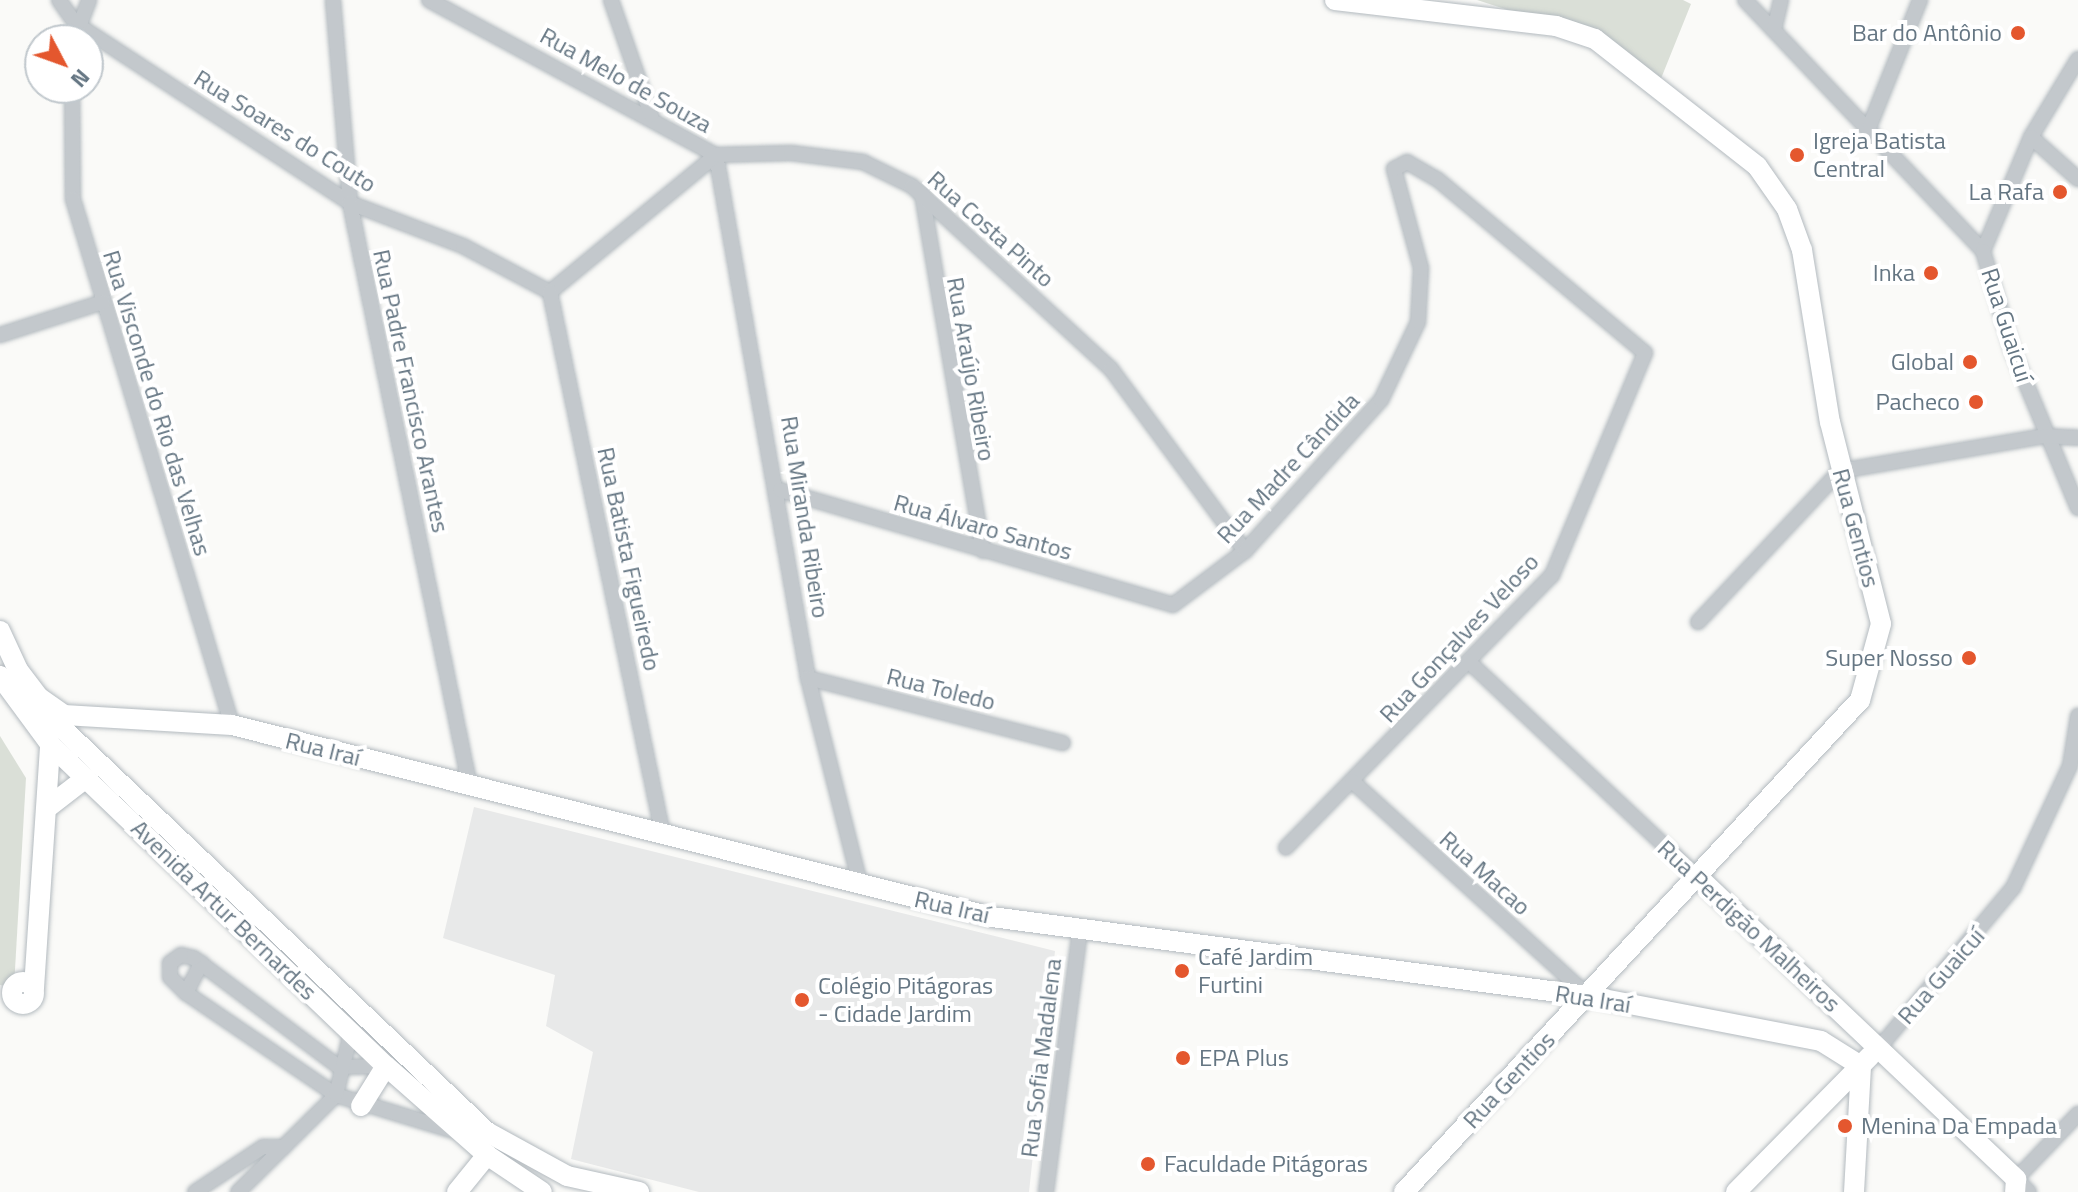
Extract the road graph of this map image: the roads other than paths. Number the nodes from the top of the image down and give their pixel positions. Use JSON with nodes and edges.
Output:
{"nodes":[{"id":1,"x":59,"y":0,"type":"edge"},
{"id":2,"x":89,"y":0,"type":"edge"},
{"id":3,"x":333,"y":0,"type":"edge"},
{"id":4,"x":429,"y":0,"type":"edge"},
{"id":5,"x":611,"y":0,"type":"edge"},
{"id":6,"x":1335,"y":0,"type":"edge"},
{"id":7,"x":1745,"y":0,"type":"edge"},
{"id":8,"x":1781,"y":0,"type":"edge"},
{"id":9,"x":1920,"y":0,"type":"edge"},
{"id":10,"x":75,"y":23,"type":"junction"},
{"id":11,"x":1774,"y":30,"type":"junction"},
{"id":12,"x":2078,"y":59,"type":"edge"},
{"id":13,"x":72,"y":104,"type":"edge"},
{"id":14,"x":651,"y":115,"type":"junction"},
{"id":15,"x":1870,"y":125,"type":"junction"},
{"id":16,"x":2031,"y":137,"type":"junction"},
{"id":17,"x":716,"y":155,"type":"junction"},
{"id":18,"x":1407,"y":162,"type":"joint"},
{"id":19,"x":2078,"y":179,"type":"edge"},
{"id":20,"x":922,"y":194,"type":"junction"},
{"id":21,"x":350,"y":203,"type":"junction"},
{"id":22,"x":1983,"y":251,"type":"junction"},
{"id":23,"x":550,"y":292,"type":"junction"},
{"id":24,"x":103,"y":302,"type":"junction"},
{"id":25,"x":0,"y":335,"type":"edge"},
{"id":26,"x":2044,"y":436,"type":"junction"},
{"id":27,"x":2078,"y":438,"type":"edge"},
{"id":28,"x":1840,"y":471,"type":"junction"},
{"id":29,"x":780,"y":490,"type":"junction"},
{"id":30,"x":2078,"y":508,"type":"edge"},
{"id":31,"x":983,"y":551,"type":"junction"},
{"id":32,"x":1245,"y":551,"type":"junction"},
{"id":33,"x":1173,"y":605,"type":"joint"},
{"id":34,"x":1698,"y":622,"type":"dead end"},
{"id":35,"x":0,"y":631,"type":"edge"},
{"id":36,"x":1468,"y":661,"type":"junction"},
{"id":37,"x":0,"y":676,"type":"edge"},
{"id":38,"x":808,"y":678,"type":"junction"},
{"id":39,"x":34,"y":694,"type":"junction"},
{"id":40,"x":2078,"y":716,"type":"edge"},
{"id":41,"x":94,"y":719,"type":"junction"},
{"id":42,"x":232,"y":725,"type":"junction"},
{"id":43,"x":56,"y":736,"type":"junction"},
{"id":44,"x":1063,"y":743,"type":"dead end"},
{"id":45,"x":88,"y":753,"type":"junction"},
{"id":46,"x":86,"y":778,"type":"junction"},
{"id":47,"x":1352,"y":781,"type":"junction"},
{"id":48,"x":470,"y":787,"type":"junction"},
{"id":49,"x":47,"y":808,"type":"junction"},
{"id":50,"x":663,"y":835,"type":"junction"},
{"id":51,"x":1286,"y":848,"type":"dead end"},
{"id":52,"x":1698,"y":877,"type":"junction"},
{"id":53,"x":860,"y":884,"type":"junction"},
{"id":54,"x":1080,"y":930,"type":"junction"},
{"id":55,"x":1620,"y":961,"type":"junction"},
{"id":56,"x":201,"y":963,"type":"junction"},
{"id":57,"x":14,"y":991,"type":"edge"},
{"id":58,"x":186,"y":993,"type":"junction"},
{"id":59,"x":1588,"y":996,"type":"junction"},
{"id":60,"x":1628,"y":1004,"type":"junction"},
{"id":61,"x":351,"y":1032,"type":"junction"},
{"id":62,"x":1879,"y":1048,"type":"junction"},
{"id":63,"x":386,"y":1066,"type":"junction"},
{"id":64,"x":1861,"y":1066,"type":"junction"},
{"id":65,"x":339,"y":1067,"type":"junction"},
{"id":66,"x":430,"y":1078,"type":"junction"},
{"id":67,"x":336,"y":1095,"type":"junction"},
{"id":68,"x":361,"y":1106,"type":"junction"},
{"id":69,"x":2078,"y":1114,"type":"edge"},
{"id":70,"x":460,"y":1133,"type":"junction"},
{"id":71,"x":284,"y":1147,"type":"junction"},
{"id":72,"x":487,"y":1155,"type":"junction"},
{"id":73,"x":2020,"y":1188,"type":"edge"},
{"id":74,"x":195,"y":1192,"type":"edge"},
{"id":75,"x":238,"y":1192,"type":"edge"},
{"id":76,"x":457,"y":1192,"type":"edge"},
{"id":77,"x":542,"y":1192,"type":"edge"},
{"id":78,"x":639,"y":1192,"type":"edge"},
{"id":79,"x":1046,"y":1192,"type":"edge"},
{"id":80,"x":1404,"y":1192,"type":"edge"},
{"id":81,"x":1736,"y":1192,"type":"edge"},
{"id":82,"x":1854,"y":1192,"type":"edge"}],
"edges":[{"from":1,"to":10,"type":"street","name":"Rua Soares do Couto"},
{"from":2,"to":10,"type":"street"},
{"from":3,"to":21,"type":"street","name":"Rua Padre Francisco Arantes"},
{"from":4,"to":14,"type":"street","name":"Rua Melo de Souza"},
{"from":5,"to":14,"type":"street"},
{"from":6,"to":28,"type":"street","name":"Rua Gentios"},
{"from":7,"to":11,"type":"street"},
{"from":8,"to":11,"type":"street"},
{"from":9,"to":15,"type":"street"},
{"from":10,"to":21,"type":"street","name":"Rua Soares do Couto"},
{"from":11,"to":15,"type":"street"},
{"from":12,"to":16,"type":"street","name":"Rua Guaicuí"},
{"from":13,"to":24,"type":"street","name":"Rua Visconde do Rio das Velhas"},
{"from":14,"to":17,"type":"street","name":"Rua Melo de Souza"},
{"from":15,"to":22,"type":"street"},
{"from":16,"to":19,"type":"street"},
{"from":16,"to":22,"type":"street","name":"Rua Guaicuí"},
{"from":17,"to":20,"type":"street","name":"Rua Costa Pinto"},
{"from":17,"to":23,"type":"street"},
{"from":17,"to":29,"type":"street","name":"Rua Miranda Ribeiro"},
{"from":18,"to":32,"type":"street","name":"Rua Madre Cândida"},
{"from":18,"to":36,"type":"street","name":"Rua Gonçalves Veloso"},
{"from":20,"to":31,"type":"street","name":"Rua Araújo Ribeiro"},
{"from":20,"to":32,"type":"street","name":"Rua Costa Pinto"},
{"from":21,"to":23,"type":"street","name":"Rua Soares do Couto"},
{"from":21,"to":48,"type":"street","name":"Rua Padre Francisco Arantes"},
{"from":22,"to":26,"type":"street","name":"Rua Guaicuí"},
{"from":23,"to":50,"type":"street","name":"Rua Batista Figueiredo"},
{"from":24,"to":25,"type":"street"},
{"from":24,"to":42,"type":"street","name":"Rua Visconde do Rio das Velhas"},
{"from":26,"to":27,"type":"street"},
{"from":26,"to":28,"type":"street"},
{"from":26,"to":30,"type":"street","name":"Rua Guaicuí"},
{"from":28,"to":34,"type":"street"},
{"from":28,"to":52,"type":"street","name":"Rua Gentios"},
{"from":29,"to":31,"type":"street","name":"Rua Álvaro Santos"},
{"from":29,"to":38,"type":"street","name":"Rua Miranda Ribeiro"},
{"from":31,"to":33,"type":"street","name":"Rua Álvaro Santos"},
{"from":32,"to":33,"type":"street","name":"Rua Madre Cândida"},
{"from":35,"to":39,"type":"street","name":"Avenida Artur Bernardes"},
{"from":36,"to":47,"type":"street","name":"Rua Gonçalves Veloso"},
{"from":36,"to":52,"type":"street","name":"Rua Perdigão Malheiros"},
{"from":37,"to":43,"type":"street","name":"Avenida Artur Bernardes"},
{"from":38,"to":44,"type":"street","name":"Rua Toledo"},
{"from":38,"to":53,"type":"street","name":"Rua Miranda Ribeiro"},
{"from":39,"to":41,"type":"street","name":"Rua Iraí"},
{"from":39,"to":43,"type":"street","name":"Avenida Artur Bernardes"},
{"from":40,"to":62,"type":"street","name":"Rua Guaicuí"},
{"from":41,"to":42,"type":"street","name":"Rua Iraí"},
{"from":41,"to":43,"type":"street"},
{"from":41,"to":45,"type":"street"},
{"from":42,"to":48,"type":"street","name":"Rua Iraí"},
{"from":43,"to":45,"type":"street","name":"Avenida Artur Bernardes"},
{"from":43,"to":46,"type":"street","name":"Avenida Artur Bernardes"},
{"from":43,"to":49,"type":"street"},
{"from":45,"to":66,"type":"street","name":"Avenida Artur Bernardes"},
{"from":46,"to":49,"type":"street"},
{"from":46,"to":61,"type":"street","name":"Avenida Artur Bernardes"},
{"from":47,"to":51,"type":"street","name":"Rua Gonçalves Veloso"},
{"from":47,"to":59,"type":"street","name":"Rua Macao"},
{"from":48,"to":50,"type":"street","name":"Rua Iraí"},
{"from":49,"to":57,"type":"street"},
{"from":50,"to":53,"type":"street","name":"Rua Iraí"},
{"from":52,"to":55,"type":"street","name":"Rua Gentios"},
{"from":52,"to":62,"type":"street","name":"Rua Perdigão Malheiros"},
{"from":53,"to":54,"type":"street","name":"Rua Iraí"},
{"from":54,"to":59,"type":"street","name":"Rua Iraí"},
{"from":54,"to":79,"type":"street","name":"Rua Sofia Madalena"},
{"from":55,"to":59,"type":"street","name":"Rua Gentios"},
{"from":55,"to":60,"type":"street"},
{"from":56,"to":58,"type":"street"},
{"from":56,"to":58,"type":"street"},
{"from":56,"to":65,"type":"street"},
{"from":58,"to":67,"type":"street"},
{"from":59,"to":60,"type":"street","name":"Rua Iraí"},
{"from":59,"to":80,"type":"street","name":"Rua Gentios"},
{"from":60,"to":64,"type":"street","name":"Rua Iraí"},
{"from":61,"to":63,"type":"street","name":"Avenida Artur Bernardes"},
{"from":61,"to":65,"type":"street"},
{"from":62,"to":64,"type":"street","name":"Rua Guaicuí"},
{"from":62,"to":73,"type":"street","name":"Rua Perdigão Malheiros"},
{"from":63,"to":65,"type":"street"},
{"from":63,"to":66,"type":"street"},
{"from":63,"to":68,"type":"street"},
{"from":63,"to":70,"type":"street","name":"Avenida Artur Bernardes"},
{"from":64,"to":81,"type":"street","name":"Rua Guaicuí"},
{"from":64,"to":82,"type":"street"},
{"from":65,"to":67,"type":"street"},
{"from":66,"to":78,"type":"street","name":"Avenida Artur Bernardes"},
{"from":67,"to":68,"type":"street"},
{"from":67,"to":71,"type":"street"},
{"from":68,"to":70,"type":"street"},
{"from":69,"to":73,"type":"street"},
{"from":70,"to":72,"type":"street","name":"Avenida Artur Bernardes"},
{"from":71,"to":74,"type":"street"},
{"from":71,"to":75,"type":"street"},
{"from":72,"to":76,"type":"street"},
{"from":72,"to":77,"type":"street","name":"Avenida Artur Bernardes"}]}
